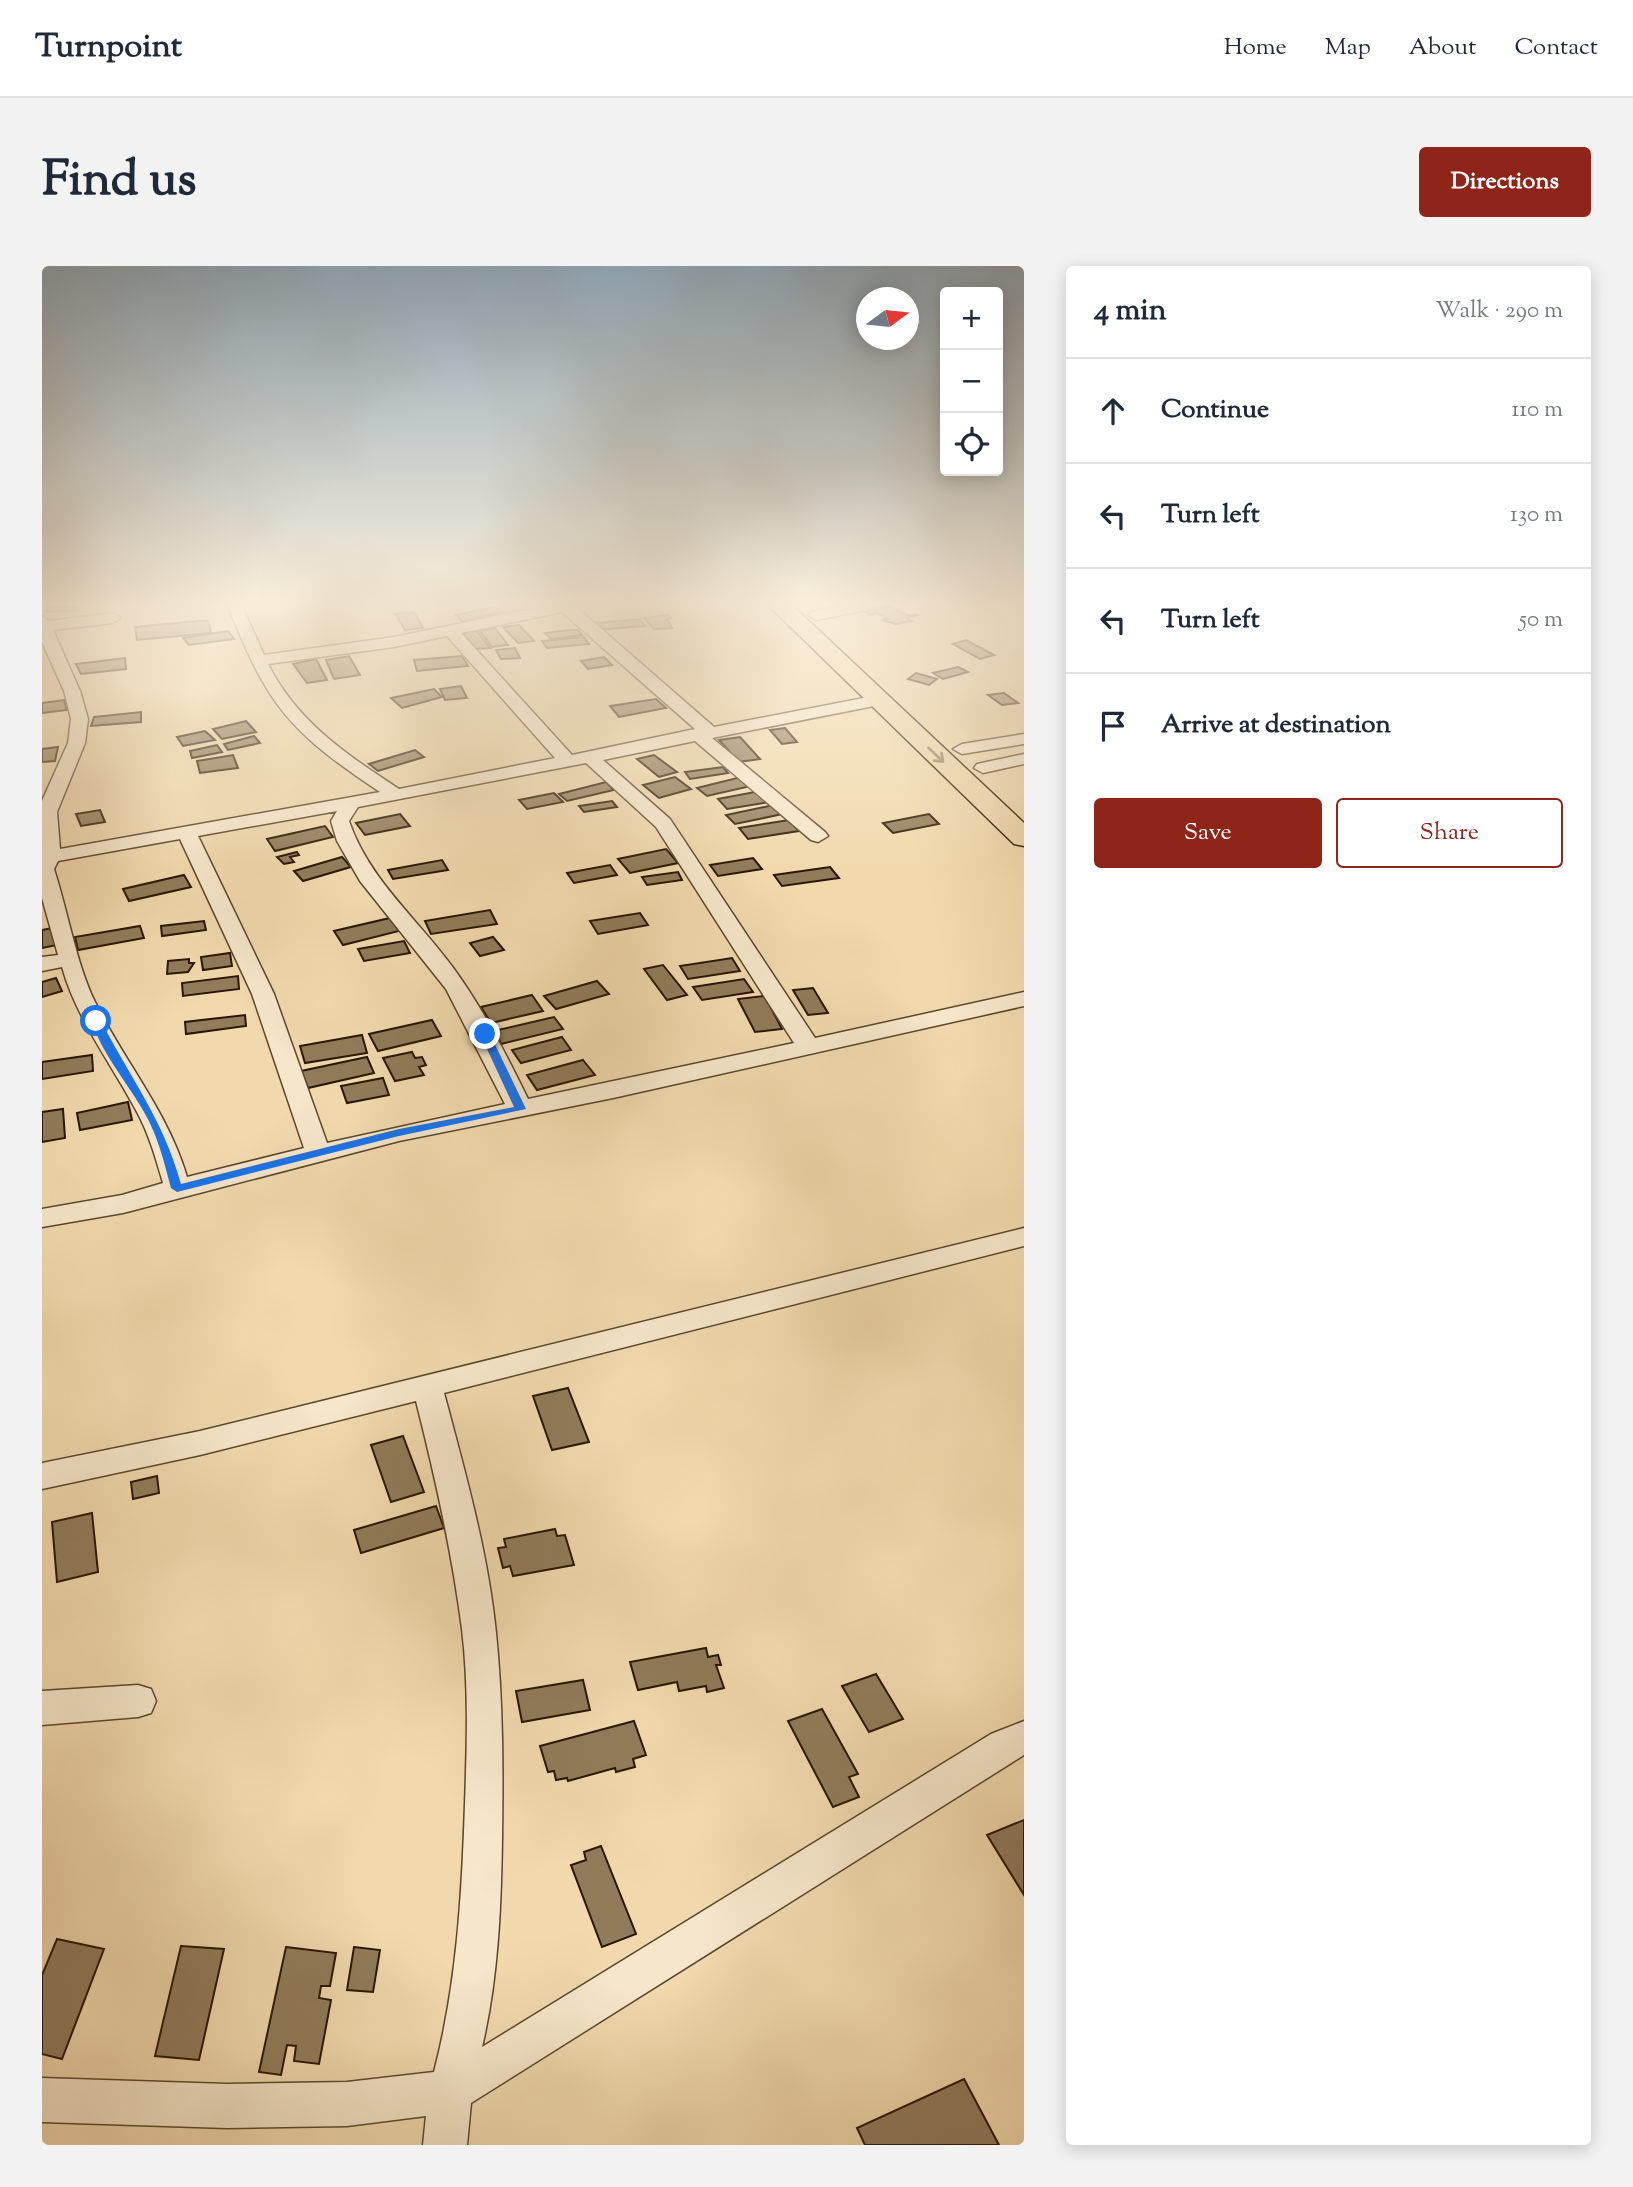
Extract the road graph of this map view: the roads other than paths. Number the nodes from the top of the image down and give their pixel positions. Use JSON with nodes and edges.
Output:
{"nodes":[{"id":1,"x":72,"y":694,"type":"edge"},
{"id":2,"x":278,"y":694,"type":"edge"},
{"id":3,"x":505,"y":694,"type":"edge"},
{"id":4,"x":661,"y":694,"type":"edge"},
{"id":5,"x":872,"y":694,"type":"edge"},
{"id":6,"x":902,"y":694,"type":"edge"},
{"id":7,"x":879,"y":700,"type":"junction"},
{"id":8,"x":703,"y":733,"type":"junction"},
{"id":9,"x":1024,"y":739,"type":"edge"},
{"id":10,"x":1005,"y":743,"type":"junction"},
{"id":11,"x":962,"y":749,"type":"junction"},
{"id":12,"x":591,"y":758,"type":"junction"},
{"id":13,"x":1024,"y":759,"type":"edge"},
{"id":14,"x":569,"y":762,"type":"junction"},
{"id":15,"x":983,"y":768,"type":"junction"},
{"id":16,"x":396,"y":795,"type":"junction"},
{"id":17,"x":351,"y":803,"type":"junction"},
{"id":18,"x":1024,"y":805,"type":"edge"},
{"id":19,"x":187,"y":832,"type":"junction"},
{"id":20,"x":818,"y":836,"type":"dead end"},
{"id":21,"x":1024,"y":838,"type":"edge"},
{"id":22,"x":46,"y":865,"type":"edge"},
{"id":23,"x":70,"y":959,"type":"junction"},
{"id":24,"x":42,"y":964,"type":"edge"},
{"id":25,"x":1024,"y":999,"type":"edge"},
{"id":26,"x":808,"y":1046,"type":"junction"},
{"id":27,"x":520,"y":1109,"type":"junction"},
{"id":28,"x":318,"y":1153,"type":"junction"},
{"id":29,"x":177,"y":1188,"type":"junction"},
{"id":30,"x":42,"y":1217,"type":"edge"},
{"id":31,"x":1024,"y":1237,"type":"edge"},
{"id":32,"x":427,"y":1386,"type":"junction"},
{"id":33,"x":42,"y":1476,"type":"edge"},
{"id":34,"x":138,"y":1701,"type":"dead end"},
{"id":35,"x":42,"y":1708,"type":"edge"},
{"id":36,"x":1024,"y":1738,"type":"edge"},
{"id":37,"x":450,"y":2091,"type":"junction"},
{"id":38,"x":42,"y":2100,"type":"edge"},
{"id":39,"x":445,"y":2145,"type":"edge"}],
"edges":[{"from":1,"to":22,"type":"street"},
{"from":2,"to":16,"type":"street"},
{"from":3,"to":14,"type":"street"},
{"from":4,"to":8,"type":"street"},
{"from":5,"to":7,"type":"highway"},
{"from":6,"to":11,"type":"highway"},
{"from":7,"to":8,"type":"street"},
{"from":7,"to":21,"type":"highway","one_way":true},
{"from":8,"to":12,"type":"street"},
{"from":8,"to":20,"type":"street"},
{"from":9,"to":10,"type":"street"},
{"from":10,"to":11,"type":"street"},
{"from":10,"to":13,"type":"street"},
{"from":11,"to":15,"type":"highway"},
{"from":12,"to":14,"type":"street"},
{"from":12,"to":26,"type":"street"},
{"from":13,"to":15,"type":"street"},
{"from":14,"to":16,"type":"street"},
{"from":15,"to":18,"type":"highway"},
{"from":16,"to":17,"type":"street"},
{"from":17,"to":19,"type":"street"},
{"from":17,"to":27,"type":"street"},
{"from":19,"to":22,"type":"street"},
{"from":19,"to":28,"type":"street"},
{"from":22,"to":23,"type":"street"},
{"from":23,"to":24,"type":"street"},
{"from":23,"to":29,"type":"street"},
{"from":25,"to":26,"type":"street"},
{"from":26,"to":27,"type":"street"},
{"from":27,"to":28,"type":"street"},
{"from":28,"to":29,"type":"street"},
{"from":29,"to":30,"type":"street"},
{"from":31,"to":32,"type":"street"},
{"from":32,"to":33,"type":"street"},
{"from":32,"to":37,"type":"street"},
{"from":34,"to":35,"type":"street"},
{"from":36,"to":37,"type":"street"},
{"from":37,"to":38,"type":"street"},
{"from":37,"to":39,"type":"street"}]}
